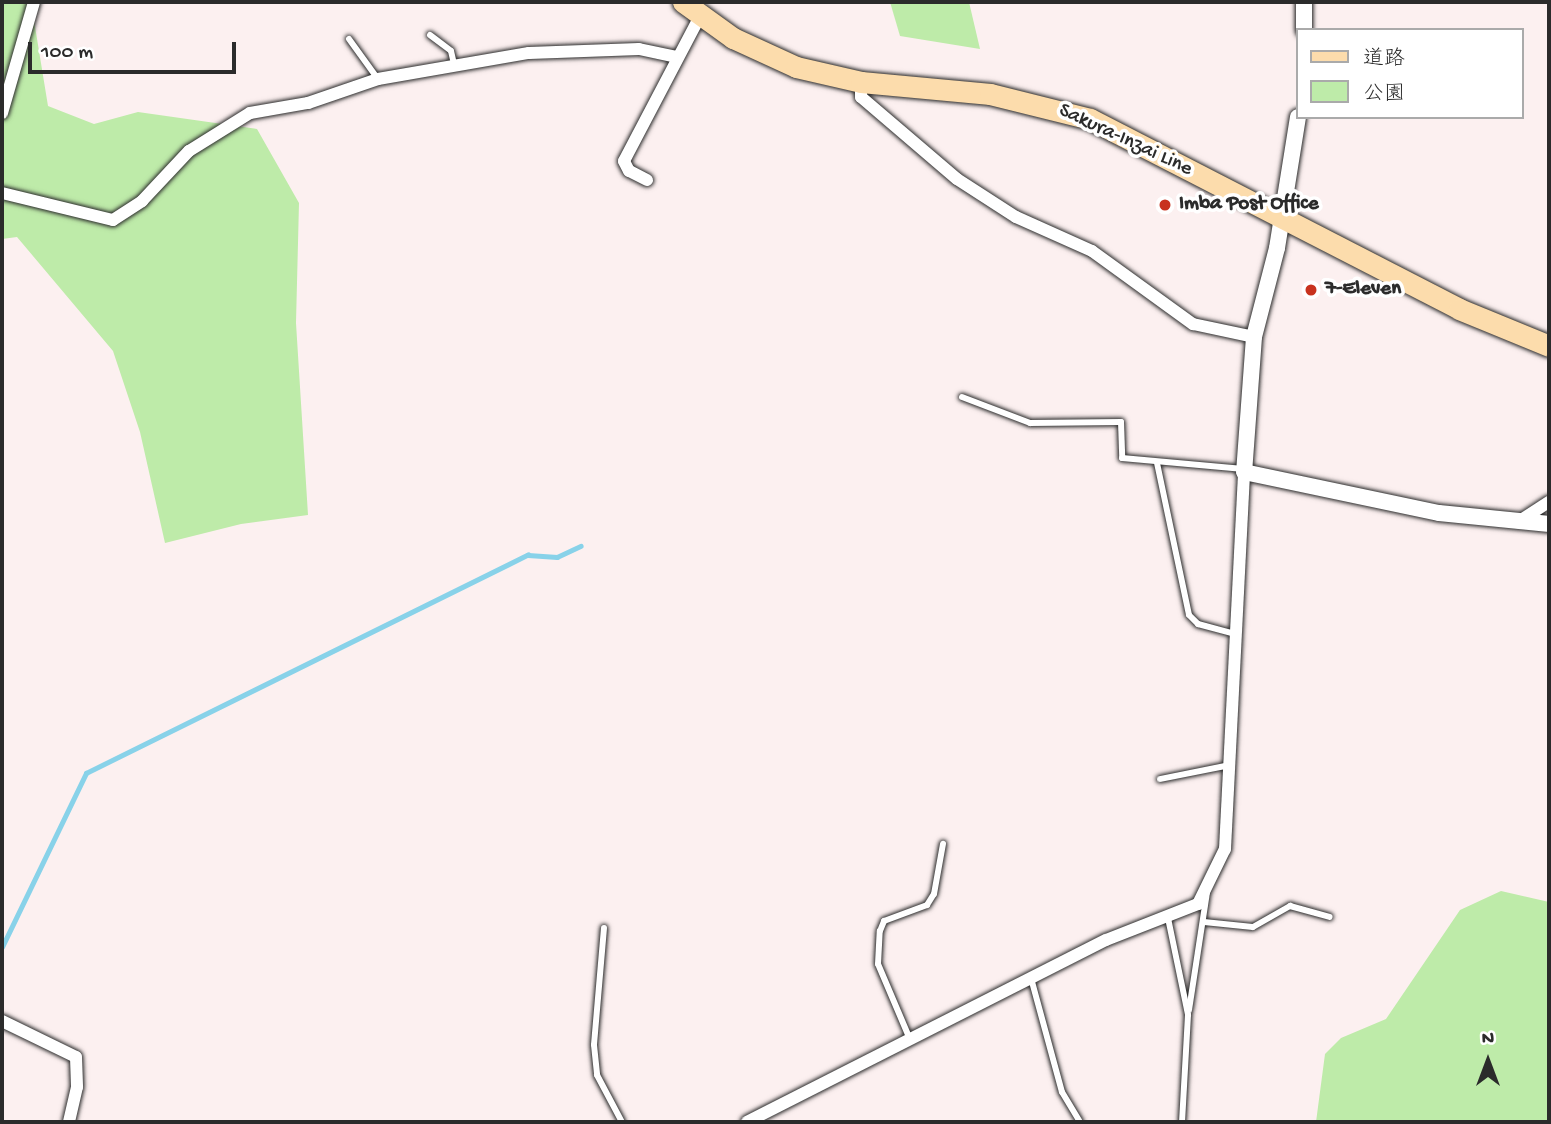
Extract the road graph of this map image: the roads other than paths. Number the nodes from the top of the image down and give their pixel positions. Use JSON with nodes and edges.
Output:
{"nodes":[{"id":1,"x":34,"y":2,"type":"edge"},
{"id":2,"x":683,"y":2,"type":"edge"},
{"id":3,"x":1304,"y":2,"type":"edge"},
{"id":4,"x":699,"y":16,"type":"junction"},
{"id":5,"x":1304,"y":28,"type":"edge"},
{"id":6,"x":430,"y":35,"type":"dead end"},
{"id":7,"x":349,"y":39,"type":"dead end"},
{"id":8,"x":676,"y":57,"type":"junction"},
{"id":9,"x":455,"y":68,"type":"junction"},
{"id":10,"x":378,"y":79,"type":"junction"},
{"id":11,"x":861,"y":82,"type":"junction"},
{"id":12,"x":2,"y":113,"type":"edge"},
{"id":13,"x":1298,"y":119,"type":"edge"},
{"id":14,"x":647,"y":180,"type":"dead end"},
{"id":15,"x":2,"y":193,"type":"edge"},
{"id":16,"x":1280,"y":215,"type":"junction"},
{"id":17,"x":1254,"y":337,"type":"junction"},
{"id":18,"x":1549,"y":346,"type":"edge"},
{"id":19,"x":962,"y":397,"type":"dead end"},
{"id":20,"x":1157,"y":463,"type":"junction"},
{"id":21,"x":1244,"y":470,"type":"junction"},
{"id":22,"x":1549,"y":502,"type":"edge"},
{"id":23,"x":1518,"y":523,"type":"junction"},
{"id":24,"x":1549,"y":524,"type":"edge"},
{"id":25,"x":1235,"y":634,"type":"junction"},
{"id":26,"x":1230,"y":765,"type":"junction"},
{"id":27,"x":1160,"y":779,"type":"dead end"},
{"id":28,"x":943,"y":844,"type":"dead end"},
{"id":29,"x":1208,"y":891,"type":"junction"},
{"id":30,"x":1329,"y":917,"type":"dead end"},
{"id":31,"x":1168,"y":918,"type":"junction"},
{"id":32,"x":1205,"y":922,"type":"junction"},
{"id":33,"x":604,"y":928,"type":"dead end"},
{"id":34,"x":1031,"y":978,"type":"junction"},
{"id":35,"x":1188,"y":1015,"type":"junction"},
{"id":36,"x":2,"y":1021,"type":"edge"},
{"id":37,"x":909,"y":1037,"type":"junction"},
{"id":38,"x":69,"y":1122,"type":"edge"},
{"id":39,"x":622,"y":1122,"type":"edge"},
{"id":40,"x":747,"y":1122,"type":"edge"},
{"id":41,"x":1080,"y":1122,"type":"edge"},
{"id":42,"x":1182,"y":1122,"type":"edge"}],
"edges":[{"from":1,"to":12,"type":"street"},
{"from":2,"to":4,"type":"main road","name":"Sakura-Inzai Line"},
{"from":3,"to":5,"type":"street"},
{"from":4,"to":8,"type":"street"},
{"from":4,"to":11,"type":"main road","name":"Sakura-Inzai Line"},
{"from":6,"to":9,"type":"lane"},
{"from":7,"to":10,"type":"lane"},
{"from":8,"to":9,"type":"street"},
{"from":8,"to":14,"type":"street"},
{"from":9,"to":10,"type":"street"},
{"from":10,"to":15,"type":"street"},
{"from":11,"to":16,"type":"main road","name":"Sakura-Inzai Line"},
{"from":11,"to":17,"type":"street"},
{"from":13,"to":16,"type":"street"},
{"from":16,"to":17,"type":"street"},
{"from":16,"to":18,"type":"main road","name":"Sakura-Inzai Line"},
{"from":17,"to":21,"type":"street"},
{"from":19,"to":20,"type":"lane"},
{"from":20,"to":21,"type":"lane"},
{"from":20,"to":25,"type":"lane"},
{"from":21,"to":23,"type":"street"},
{"from":21,"to":25,"type":"street"},
{"from":22,"to":23,"type":"street"},
{"from":23,"to":24,"type":"street"},
{"from":25,"to":26,"type":"street"},
{"from":26,"to":27,"type":"lane"},
{"from":26,"to":29,"type":"street"},
{"from":28,"to":37,"type":"lane"},
{"from":29,"to":31,"type":"street"},
{"from":29,"to":32,"type":"lane"},
{"from":30,"to":32,"type":"lane"},
{"from":31,"to":34,"type":"street"},
{"from":31,"to":35,"type":"lane"},
{"from":32,"to":35,"type":"lane"},
{"from":33,"to":39,"type":"lane"},
{"from":34,"to":37,"type":"street"},
{"from":34,"to":41,"type":"lane"},
{"from":35,"to":42,"type":"lane"},
{"from":36,"to":38,"type":"street"},
{"from":37,"to":40,"type":"street"}]}
